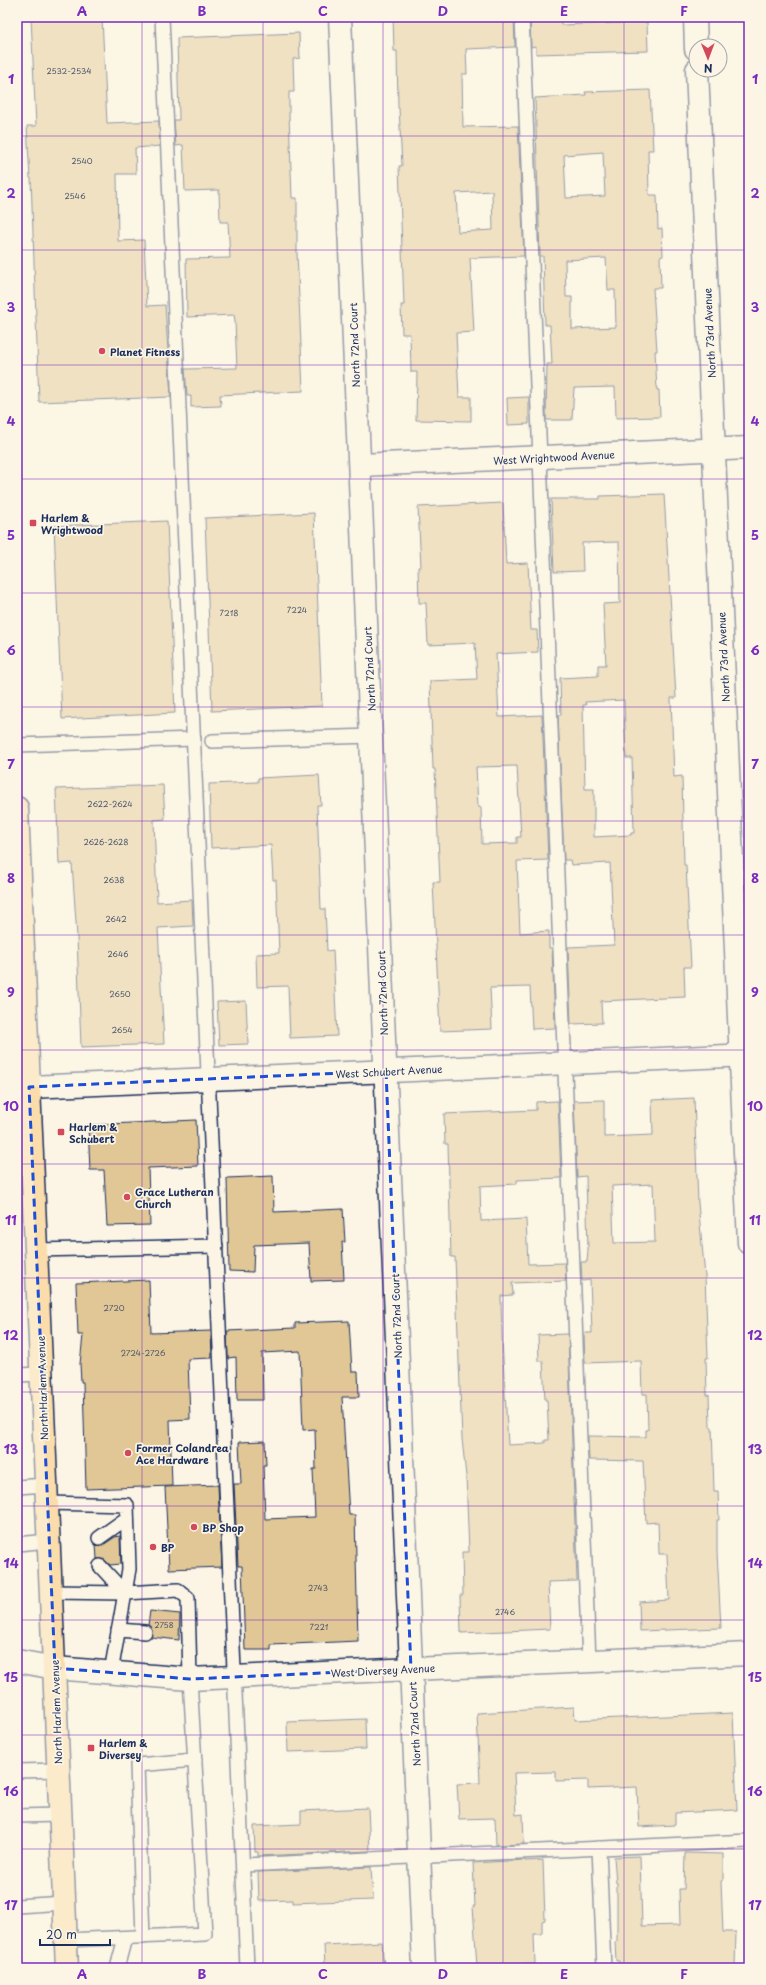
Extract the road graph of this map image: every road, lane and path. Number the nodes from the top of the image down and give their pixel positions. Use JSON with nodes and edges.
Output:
{"nodes":[{"id":1,"x":162,"y":17,"type":"edge"},
{"id":2,"x":340,"y":17,"type":"edge"},
{"id":3,"x":522,"y":17,"type":"edge"},
{"id":4,"x":695,"y":17,"type":"edge"},
{"id":5,"x":696,"y":38,"type":"edge"},
{"id":6,"x":697,"y":78,"type":"edge"},
{"id":7,"x":749,"y":448,"type":"edge"},
{"id":8,"x":714,"y":450,"type":"junction"},
{"id":9,"x":540,"y":458,"type":"junction"},
{"id":10,"x":360,"y":465,"type":"junction"},
{"id":11,"x":372,"y":736,"type":"junction"},
{"id":12,"x":194,"y":739,"type":"junction"},
{"id":13,"x":212,"y":741,"type":"dead end"},
{"id":14,"x":17,"y":745,"type":"edge"},
{"id":15,"x":17,"y":808,"type":"edge"},
{"id":16,"x":20,"y":936,"type":"edge"},
{"id":17,"x":745,"y":1055,"type":"edge"},
{"id":18,"x":565,"y":1064,"type":"junction"},
{"id":19,"x":386,"y":1071,"type":"junction"},
{"id":20,"x":209,"y":1080,"type":"junction"},
{"id":21,"x":29,"y":1087,"type":"junction"},
{"id":22,"x":749,"y":1243,"type":"edge"},
{"id":23,"x":216,"y":1246,"type":"junction"},
{"id":24,"x":36,"y":1250,"type":"junction"},
{"id":25,"x":41,"y":1374,"type":"junction"},
{"id":26,"x":17,"y":1375,"type":"edge"},
{"id":27,"x":17,"y":1487,"type":"edge"},
{"id":28,"x":47,"y":1494,"type":"junction"},
{"id":29,"x":127,"y":1518,"type":"junction"},
{"id":30,"x":99,"y":1538,"type":"dead end"},
{"id":31,"x":49,"y":1542,"type":"junction"},
{"id":32,"x":17,"y":1544,"type":"edge"},
{"id":33,"x":100,"y":1566,"type":"dead end"},
{"id":34,"x":51,"y":1592,"type":"junction"},
{"id":35,"x":125,"y":1593,"type":"junction"},
{"id":36,"x":118,"y":1630,"type":"junction"},
{"id":37,"x":145,"y":1632,"type":"dead end"},
{"id":38,"x":749,"y":1654,"type":"edge"},
{"id":39,"x":17,"y":1661,"type":"edge"},
{"id":40,"x":589,"y":1661,"type":"junction"},
{"id":41,"x":55,"y":1668,"type":"junction"},
{"id":42,"x":411,"y":1669,"type":"junction"},
{"id":43,"x":111,"y":1672,"type":"junction"},
{"id":44,"x":235,"y":1677,"type":"junction"},
{"id":45,"x":190,"y":1679,"type":"junction"},
{"id":46,"x":195,"y":1760,"type":"junction"},
{"id":47,"x":58,"y":1770,"type":"junction"},
{"id":48,"x":17,"y":1771,"type":"edge"},
{"id":49,"x":60,"y":1815,"type":"junction"},
{"id":50,"x":17,"y":1816,"type":"edge"},
{"id":51,"x":749,"y":1840,"type":"edge"},
{"id":52,"x":599,"y":1848,"type":"junction"},
{"id":53,"x":420,"y":1856,"type":"junction"},
{"id":54,"x":243,"y":1865,"type":"junction"},
{"id":55,"x":64,"y":1903,"type":"junction"},
{"id":56,"x":17,"y":1906,"type":"edge"},
{"id":57,"x":143,"y":1937,"type":"junction"},
{"id":58,"x":125,"y":1938,"type":"junction"},
{"id":59,"x":66,"y":1940,"type":"junction"},
{"id":60,"x":67,"y":1968,"type":"edge"},
{"id":61,"x":117,"y":1968,"type":"edge"},
{"id":62,"x":248,"y":1968,"type":"edge"},
{"id":63,"x":424,"y":1968,"type":"edge"},
{"id":64,"x":604,"y":1968,"type":"edge"}],
"edges":[{"from":1,"to":12,"type":"lane"},
{"from":2,"to":10,"type":"street","name":"North 72nd Court"},
{"from":3,"to":9,"type":"lane"},
{"from":4,"to":5,"type":"street"},
{"from":6,"to":8,"type":"street","name":"North 73rd Avenue"},
{"from":7,"to":8,"type":"street","name":"West Wrightwood Avenue"},
{"from":8,"to":9,"type":"street","name":"West Wrightwood Avenue"},
{"from":8,"to":17,"type":"street","name":"North 73rd Avenue"},
{"from":9,"to":10,"type":"street","name":"West Wrightwood Avenue"},
{"from":9,"to":18,"type":"lane"},
{"from":10,"to":11,"type":"street","name":"North 72nd Court"},
{"from":11,"to":13,"type":"lane"},
{"from":11,"to":19,"type":"street","name":"North 72nd Court"},
{"from":12,"to":14,"type":"lane"},
{"from":12,"to":20,"type":"lane"},
{"from":15,"to":16,"type":"main road","name":"North Harlem Avenue"},
{"from":16,"to":21,"type":"main road","name":"North Harlem Avenue"},
{"from":17,"to":18,"type":"street","name":"West Schubert Avenue"},
{"from":17,"to":22,"type":"street","name":"North 73rd Avenue"},
{"from":18,"to":19,"type":"street","name":"West Schubert Avenue"},
{"from":18,"to":40,"type":"lane"},
{"from":19,"to":20,"type":"street","name":"West Schubert Avenue"},
{"from":19,"to":42,"type":"street","name":"North 72nd Court"},
{"from":20,"to":21,"type":"street","name":"West Schubert Avenue"},
{"from":20,"to":23,"type":"lane"},
{"from":21,"to":24,"type":"main road","name":"North Harlem Avenue"},
{"from":23,"to":24,"type":"lane"},
{"from":23,"to":44,"type":"lane"},
{"from":24,"to":25,"type":"main road","name":"North Harlem Avenue"},
{"from":25,"to":26,"type":"lane"},
{"from":25,"to":28,"type":"main road","name":"North Harlem Avenue"},
{"from":27,"to":28,"type":"lane"},
{"from":28,"to":29,"type":"lane"},
{"from":28,"to":31,"type":"main road","name":"North Harlem Avenue"},
{"from":29,"to":30,"type":"lane"},
{"from":29,"to":35,"type":"lane"},
{"from":31,"to":32,"type":"lane"},
{"from":31,"to":34,"type":"main road","name":"North Harlem Avenue"},
{"from":33,"to":35,"type":"lane"},
{"from":34,"to":35,"type":"lane"},
{"from":34,"to":41,"type":"main road","name":"North Harlem Avenue"},
{"from":35,"to":36,"type":"lane"},
{"from":35,"to":45,"type":"lane"},
{"from":36,"to":37,"type":"lane"},
{"from":36,"to":43,"type":"lane"},
{"from":38,"to":40,"type":"street","name":"West Diversey Avenue"},
{"from":39,"to":41,"type":"street","name":"West Diversey Avenue"},
{"from":40,"to":42,"type":"street","name":"West Diversey Avenue"},
{"from":41,"to":43,"type":"street","name":"West Diversey Avenue"},
{"from":41,"to":47,"type":"main road","name":"North Harlem Avenue"},
{"from":42,"to":44,"type":"street","name":"West Diversey Avenue"},
{"from":42,"to":53,"type":"street","name":"North 72nd Court"},
{"from":43,"to":45,"type":"street","name":"West Diversey Avenue"},
{"from":44,"to":45,"type":"street","name":"West Diversey Avenue"},
{"from":44,"to":54,"type":"lane"},
{"from":45,"to":46,"type":"lane"},
{"from":46,"to":57,"type":"lane"},
{"from":46,"to":57,"type":"lane"},
{"from":47,"to":48,"type":"lane"},
{"from":47,"to":49,"type":"main road","name":"North Harlem Avenue"},
{"from":49,"to":50,"type":"lane"},
{"from":49,"to":55,"type":"main road","name":"North Harlem Avenue"},
{"from":51,"to":52,"type":"lane"},
{"from":52,"to":53,"type":"lane"},
{"from":52,"to":64,"type":"lane"},
{"from":53,"to":54,"type":"lane"},
{"from":53,"to":63,"type":"street","name":"North 72nd Court"},
{"from":54,"to":62,"type":"lane"},
{"from":55,"to":56,"type":"lane"},
{"from":55,"to":59,"type":"main road","name":"North Harlem Avenue"},
{"from":57,"to":58,"type":"lane"},
{"from":58,"to":59,"type":"lane"},
{"from":58,"to":61,"type":"lane"},
{"from":59,"to":60,"type":"main road","name":"North Harlem Avenue"}]}
